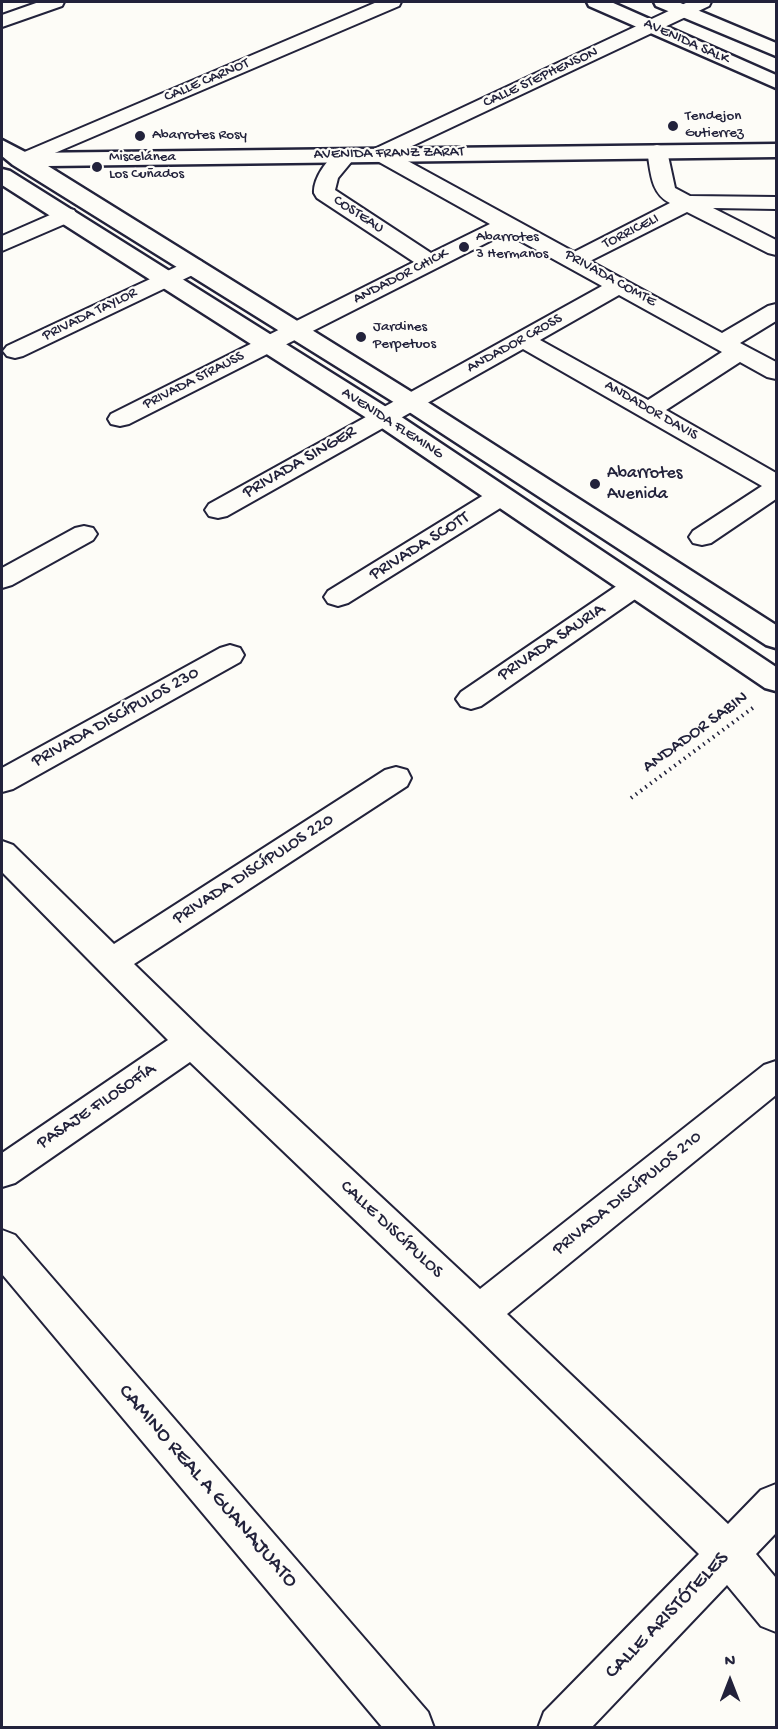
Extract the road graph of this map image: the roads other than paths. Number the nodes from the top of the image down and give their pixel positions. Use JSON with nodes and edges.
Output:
{"nodes":[{"id":1,"x":55,"y":2,"type":"edge"},
{"id":2,"x":392,"y":2,"type":"edge"},
{"id":3,"x":596,"y":2,"type":"edge"},
{"id":4,"x":663,"y":2,"type":"edge"},
{"id":5,"x":702,"y":2,"type":"edge"},
{"id":6,"x":683,"y":10,"type":"junction"},
{"id":7,"x":2,"y":21,"type":"edge"},
{"id":8,"x":650,"y":26,"type":"junction"},
{"id":9,"x":777,"y":50,"type":"edge"},
{"id":10,"x":777,"y":82,"type":"edge"},
{"id":11,"x":777,"y":150,"type":"edge"},
{"id":12,"x":657,"y":151,"type":"junction"},
{"id":13,"x":379,"y":154,"type":"junction"},
{"id":14,"x":347,"y":155,"type":"junction"},
{"id":15,"x":8,"y":156,"type":"edge"},
{"id":16,"x":2,"y":176,"type":"edge"},
{"id":17,"x":687,"y":203,"type":"junction"},
{"id":18,"x":777,"y":203,"type":"edge"},
{"id":19,"x":66,"y":215,"type":"junction"},
{"id":20,"x":508,"y":223,"type":"junction"},
{"id":21,"x":2,"y":244,"type":"edge"},
{"id":22,"x":777,"y":248,"type":"edge"},
{"id":23,"x":575,"y":260,"type":"junction"},
{"id":24,"x":430,"y":262,"type":"junction"},
{"id":25,"x":193,"y":266,"type":"junction"},
{"id":26,"x":166,"y":279,"type":"junction"},
{"id":27,"x":620,"y":285,"type":"junction"},
{"id":28,"x":777,"y":310,"type":"edge"},
{"id":29,"x":295,"y":330,"type":"junction"},
{"id":30,"x":524,"y":340,"type":"junction"},
{"id":31,"x":268,"y":344,"type":"junction"},
{"id":32,"x":732,"y":347,"type":"junction"},
{"id":33,"x":15,"y":351,"type":"dead end"},
{"id":34,"x":777,"y":372,"type":"edge"},
{"id":35,"x":409,"y":401,"type":"junction"},
{"id":36,"x":649,"y":410,"type":"junction"},
{"id":37,"x":382,"y":416,"type":"junction"},
{"id":38,"x":120,"y":419,"type":"dead end"},
{"id":39,"x":777,"y":483,"type":"edge"},
{"id":40,"x":777,"y":488,"type":"edge"},
{"id":41,"x":501,"y":496,"type":"junction"},
{"id":42,"x":218,"y":510,"type":"dead end"},
{"id":43,"x":84,"y":534,"type":"dead end"},
{"id":44,"x":702,"y":537,"type":"dead end"},
{"id":45,"x":2,"y":579,"type":"edge"},
{"id":46,"x":634,"y":587,"type":"junction"},
{"id":47,"x":338,"y":597,"type":"dead end"},
{"id":48,"x":777,"y":638,"type":"edge"},
{"id":49,"x":230,"y":655,"type":"dead end"},
{"id":50,"x":777,"y":681,"type":"edge"},
{"id":51,"x":471,"y":699,"type":"dead end"},
{"id":52,"x":396,"y":778,"type":"dead end"},
{"id":53,"x":2,"y":781,"type":"edge"},
{"id":54,"x":2,"y":853,"type":"edge"},
{"id":55,"x":111,"y":962,"type":"junction"},
{"id":56,"x":192,"y":1042,"type":"junction"},
{"id":57,"x":777,"y":1075,"type":"edge"},
{"id":58,"x":2,"y":1172,"type":"edge"},
{"id":59,"x":2,"y":1247,"type":"edge"},
{"id":60,"x":479,"y":1313,"type":"junction"},
{"id":61,"x":777,"y":1504,"type":"edge"},
{"id":62,"x":729,"y":1554,"type":"junction"},
{"id":63,"x":777,"y":1611,"type":"edge"},
{"id":64,"x":412,"y":1728,"type":"edge"},
{"id":65,"x":560,"y":1728,"type":"edge"}],
"edges":[{"from":1,"to":7,"type":"street"},
{"from":2,"to":15,"type":"street","name":"CALLE CARNOT"},
{"from":3,"to":8,"type":"street","name":"AVENIDA SALK"},
{"from":4,"to":6,"type":"street","name":"AVENIDA SALK"},
{"from":5,"to":6,"type":"street","name":"CALLE STEPHENSON"},
{"from":6,"to":8,"type":"street","name":"CALLE STEPHENSON"},
{"from":6,"to":9,"type":"street","name":"AVENIDA SALK"},
{"from":8,"to":10,"type":"street","name":"AVENIDA SALK"},
{"from":8,"to":13,"type":"street","name":"CALLE STEPHENSON"},
{"from":11,"to":12,"type":"street","name":"AVENIDA FRANZ ZARAT"},
{"from":12,"to":13,"type":"street","name":"AVENIDA FRANZ ZARAT"},
{"from":12,"to":17,"type":"street"},
{"from":13,"to":14,"type":"street","name":"AVENIDA FRANZ ZARAT"},
{"from":13,"to":20,"type":"street","name":"PRIVADA COMTE"},
{"from":14,"to":15,"type":"street","name":"AVENIDA FRANZ ZARAT"},
{"from":14,"to":24,"type":"street","name":"COSTEAU"},
{"from":15,"to":25,"type":"street","name":"AVENIDA FLEMING"},
{"from":16,"to":19,"type":"street","name":"AVENIDA FLEMING"},
{"from":17,"to":18,"type":"street"},
{"from":17,"to":22,"type":"street"},
{"from":17,"to":23,"type":"street","name":"TORRICELI"},
{"from":19,"to":21,"type":"street"},
{"from":19,"to":26,"type":"street","name":"AVENIDA FLEMING"},
{"from":20,"to":23,"type":"street","name":"PRIVADA COMTE"},
{"from":20,"to":24,"type":"street","name":"ANDADOR CHICK"},
{"from":23,"to":27,"type":"street","name":"PRIVADA COMTE"},
{"from":24,"to":29,"type":"street","name":"ANDADOR CHICK"},
{"from":25,"to":26,"type":"street","name":"PRIVADA TAYLOR"},
{"from":25,"to":29,"type":"street","name":"AVENIDA FLEMING"},
{"from":26,"to":31,"type":"street","name":"AVENIDA FLEMING"},
{"from":26,"to":33,"type":"street","name":"PRIVADA TAYLOR"},
{"from":27,"to":30,"type":"street","name":"ANDADOR CROSS"},
{"from":27,"to":32,"type":"street","name":"PRIVADA COMTE"},
{"from":28,"to":32,"type":"street"},
{"from":29,"to":31,"type":"street","name":"ANDADOR CHICK"},
{"from":29,"to":35,"type":"street","name":"AVENIDA FLEMING"},
{"from":30,"to":35,"type":"street","name":"ANDADOR CROSS"},
{"from":30,"to":36,"type":"street","name":"ANDADOR DAVIS"},
{"from":31,"to":37,"type":"street","name":"AVENIDA FLEMING"},
{"from":31,"to":38,"type":"street","name":"PRIVADA STRAUSS"},
{"from":32,"to":34,"type":"street","name":"PRIVADA COMTE"},
{"from":32,"to":36,"type":"street"},
{"from":35,"to":37,"type":"street","name":"ANDADOR CROSS"},
{"from":35,"to":48,"type":"street","name":"AVENIDA FLEMING"},
{"from":36,"to":39,"type":"street","name":"ANDADOR DAVIS"},
{"from":37,"to":41,"type":"street","name":"AVENIDA FLEMING"},
{"from":37,"to":42,"type":"street","name":"PRIVADA SINGER"},
{"from":40,"to":44,"type":"street"},
{"from":41,"to":46,"type":"street","name":"AVENIDA FLEMING"},
{"from":41,"to":47,"type":"street","name":"PRIVADA SCOTT"},
{"from":43,"to":45,"type":"street"},
{"from":46,"to":50,"type":"street","name":"AVENIDA FLEMING"},
{"from":46,"to":51,"type":"street","name":"PRIVADA SAURIA"},
{"from":49,"to":53,"type":"street","name":"PRIVADA DISCÍPULOS 230"},
{"from":52,"to":55,"type":"street","name":"PRIVADA DISCÍPULOS 220"},
{"from":54,"to":55,"type":"street","name":"CALLE DISCÍPULOS"},
{"from":55,"to":56,"type":"street","name":"CALLE DISCÍPULOS"},
{"from":56,"to":58,"type":"street","name":"PASAJE FILOSOFÍA"},
{"from":56,"to":60,"type":"street","name":"CALLE DISCÍPULOS"},
{"from":57,"to":60,"type":"street","name":"PRIVADA DISCÍPULOS 210"},
{"from":59,"to":64,"type":"street","name":"CAMINO REAL A GUANAJUATO"},
{"from":60,"to":62,"type":"street","name":"CALLE DISCÍPULOS"},
{"from":61,"to":62,"type":"street","name":"CALLE ARISTÓTELES"},
{"from":62,"to":63,"type":"street","name":"CALLE DISCÍPULOS"},
{"from":62,"to":65,"type":"street","name":"CALLE ARISTÓTELES"}]}
